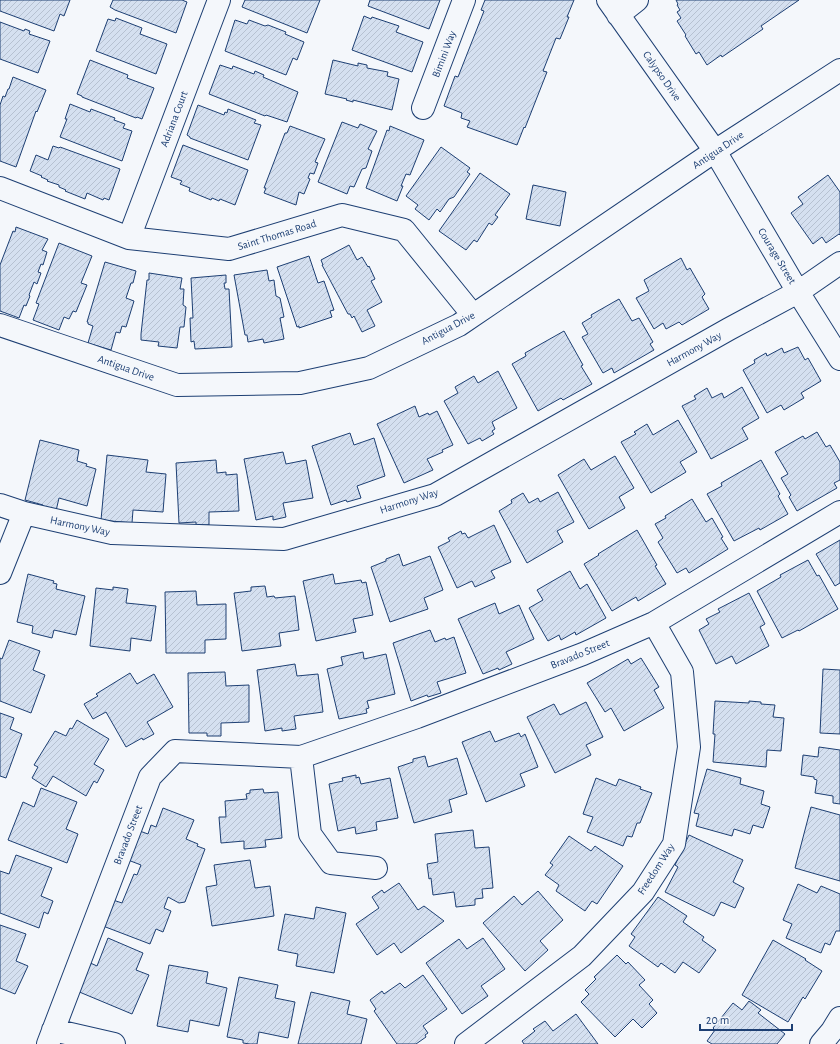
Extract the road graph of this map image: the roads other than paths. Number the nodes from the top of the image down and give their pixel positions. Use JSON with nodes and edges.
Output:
{"nodes":[{"id":1,"x":219,"y":0,"type":"edge"},
{"id":2,"x":464,"y":0,"type":"edge"},
{"id":3,"x":637,"y":0,"type":"edge"},
{"id":4,"x":613,"y":7,"type":"edge"},
{"id":5,"x":840,"y":70,"type":"edge"},
{"id":6,"x":423,"y":108,"type":"dead end"},
{"id":7,"x":715,"y":151,"type":"junction"},
{"id":8,"x":0,"y":188,"type":"edge"},
{"id":9,"x":129,"y":238,"type":"junction"},
{"id":10,"x":840,"y":263,"type":"edge"},
{"id":11,"x":798,"y":292,"type":"junction"},
{"id":12,"x":473,"y":314,"type":"junction"},
{"id":13,"x":0,"y":325,"type":"edge"},
{"id":14,"x":840,"y":359,"type":"edge"},
{"id":15,"x":0,"y":505,"type":"edge"},
{"id":16,"x":840,"y":512,"type":"edge"},
{"id":17,"x":24,"y":513,"type":"junction"},
{"id":18,"x":0,"y":573,"type":"edge"},
{"id":19,"x":654,"y":623,"type":"junction"},
{"id":20,"x":301,"y":757,"type":"junction"},
{"id":21,"x":376,"y":868,"type":"dead end"},
{"id":22,"x":840,"y":1018,"type":"edge"},
{"id":23,"x":50,"y":1037,"type":"edge"},
{"id":24,"x":114,"y":1044,"type":"edge"},
{"id":25,"x":466,"y":1044,"type":"edge"},
{"id":26,"x":821,"y":1044,"type":"edge"}],
"edges":[{"from":1,"to":9,"type":"street","name":"Adriana Court"},
{"from":2,"to":6,"type":"street","name":"Bimini Way"},
{"from":3,"to":4,"type":"street"},
{"from":4,"to":7,"type":"street","name":"Calypso Drive"},
{"from":5,"to":7,"type":"street","name":"Antigua Drive"},
{"from":7,"to":11,"type":"street","name":"Courage Street"},
{"from":7,"to":12,"type":"street","name":"Antigua Drive"},
{"from":8,"to":9,"type":"street","name":"Saint Thomas Road"},
{"from":9,"to":12,"type":"street","name":"Saint Thomas Road"},
{"from":10,"to":11,"type":"street","name":"Harmony Way"},
{"from":11,"to":14,"type":"street","name":"Courage Street"},
{"from":11,"to":17,"type":"street","name":"Harmony Way"},
{"from":12,"to":13,"type":"street","name":"Antigua Drive"},
{"from":15,"to":17,"type":"street","name":"Harmony Way"},
{"from":16,"to":19,"type":"street","name":"Bravado Street"},
{"from":17,"to":18,"type":"street"},
{"from":19,"to":20,"type":"street","name":"Bravado Street"},
{"from":19,"to":25,"type":"street","name":"Freedom Way"},
{"from":20,"to":21,"type":"street"},
{"from":20,"to":23,"type":"street","name":"Bravado Street"},
{"from":22,"to":26,"type":"street"},
{"from":23,"to":24,"type":"street"}]}
